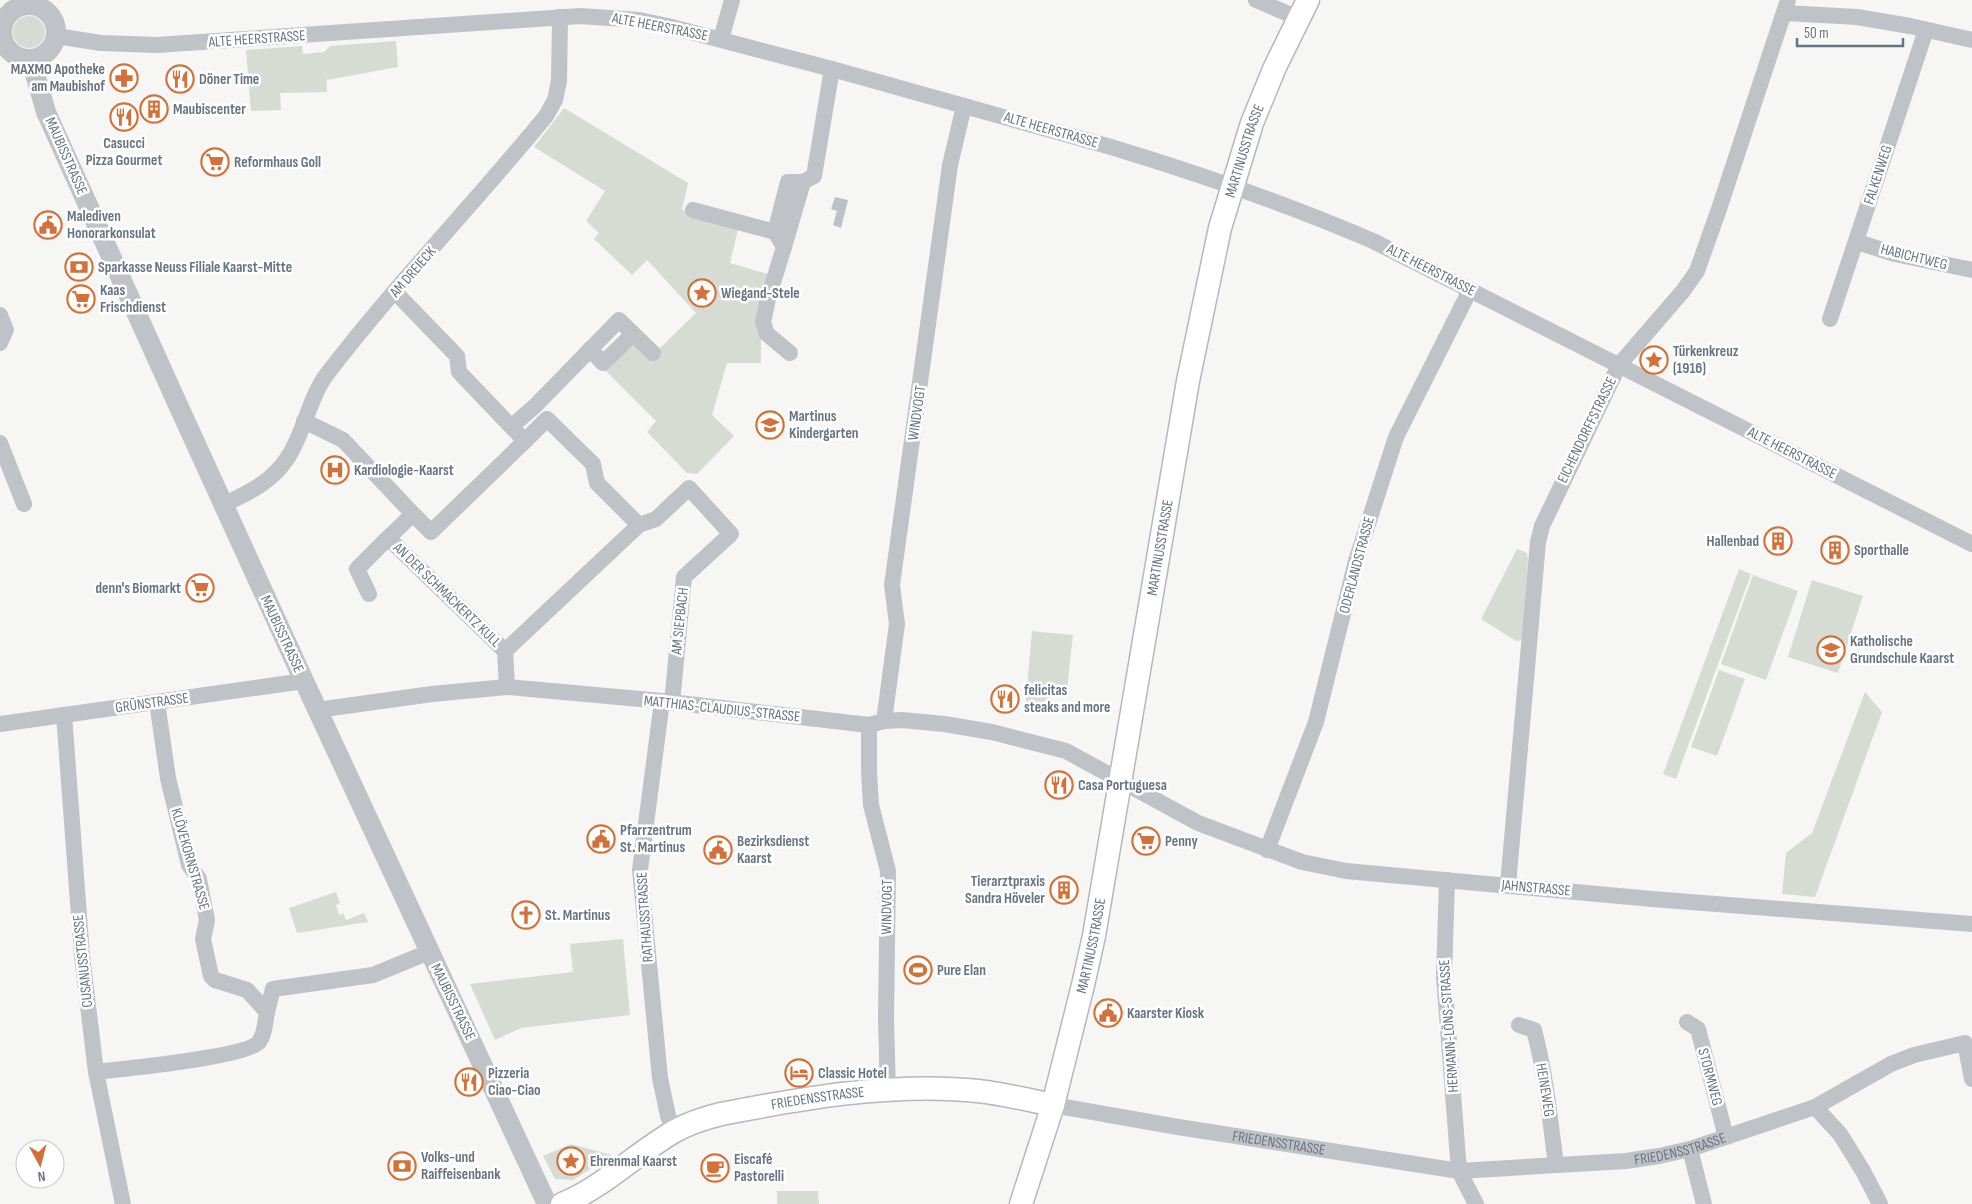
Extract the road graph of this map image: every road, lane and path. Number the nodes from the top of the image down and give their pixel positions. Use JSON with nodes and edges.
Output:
{"nodes":[{"id":1,"x":732,"y":0,"type":"edge"},
{"id":2,"x":1256,"y":0,"type":"edge"},
{"id":3,"x":17,"y":4,"type":"edge"},
{"id":4,"x":1786,"y":6,"type":"edge"},
{"id":5,"x":1303,"y":9,"type":"edge"},
{"id":6,"x":560,"y":17,"type":"junction"},
{"id":7,"x":1926,"y":30,"type":"junction"},
{"id":8,"x":1,"y":31,"type":"edge"},
{"id":9,"x":56,"y":36,"type":"junction"},
{"id":10,"x":721,"y":39,"type":"junction"},
{"id":11,"x":1972,"y":40,"type":"edge"},
{"id":12,"x":31,"y":60,"type":"junction"},
{"id":13,"x":832,"y":68,"type":"junction"},
{"id":14,"x":964,"y":106,"type":"junction"},
{"id":15,"x":803,"y":182,"type":"junction"},
{"id":16,"x":1231,"y":187,"type":"junction"},
{"id":17,"x":693,"y":210,"type":"dead end"},
{"id":18,"x":775,"y":232,"type":"junction"},
{"id":19,"x":1857,"y":242,"type":"junction"},
{"id":20,"x":784,"y":248,"type":"junction"},
{"id":21,"x":1972,"y":270,"type":"edge"},
{"id":22,"x":1470,"y":290,"type":"junction"},
{"id":23,"x":395,"y":292,"type":"junction"},
{"id":24,"x":0,"y":315,"type":"edge"},
{"id":25,"x":1830,"y":319,"type":"dead end"},
{"id":26,"x":0,"y":343,"type":"edge"},
{"id":27,"x":653,"y":353,"type":"dead end"},
{"id":28,"x":790,"y":354,"type":"dead end"},
{"id":29,"x":1619,"y":365,"type":"junction"},
{"id":30,"x":534,"y":406,"type":"junction"},
{"id":31,"x":547,"y":419,"type":"junction"},
{"id":32,"x":304,"y":421,"type":"junction"},
{"id":33,"x":512,"y":426,"type":"junction"},
{"id":34,"x":525,"y":441,"type":"junction"},
{"id":35,"x":0,"y":443,"type":"edge"},
{"id":36,"x":24,"y":504,"type":"dead end"},
{"id":37,"x":223,"y":505,"type":"junction"},
{"id":38,"x":413,"y":514,"type":"junction"},
{"id":39,"x":639,"y":525,"type":"junction"},
{"id":40,"x":388,"y":538,"type":"junction"},
{"id":41,"x":1972,"y":544,"type":"edge"},
{"id":42,"x":369,"y":594,"type":"dead end"},
{"id":43,"x":506,"y":652,"type":"junction"},
{"id":44,"x":304,"y":682,"type":"junction"},
{"id":45,"x":507,"y":687,"type":"junction"},
{"id":46,"x":157,"y":702,"type":"junction"},
{"id":47,"x":667,"y":702,"type":"junction"},
{"id":48,"x":316,"y":710,"type":"junction"},
{"id":49,"x":64,"y":715,"type":"junction"},
{"id":50,"x":876,"y":723,"type":"junction"},
{"id":51,"x":0,"y":724,"type":"edge"},
{"id":52,"x":1119,"y":779,"type":"junction"},
{"id":53,"x":1267,"y":850,"type":"junction"},
{"id":54,"x":1447,"y":880,"type":"junction"},
{"id":55,"x":1508,"y":885,"type":"junction"},
{"id":56,"x":1972,"y":924,"type":"edge"},
{"id":57,"x":429,"y":952,"type":"junction"},
{"id":58,"x":267,"y":1012,"type":"junction"},
{"id":59,"x":1687,"y":1022,"type":"dead end"},
{"id":60,"x":1519,"y":1025,"type":"dead end"},
{"id":61,"x":96,"y":1072,"type":"junction"},
{"id":62,"x":1972,"y":1079,"type":"edge"},
{"id":63,"x":888,"y":1091,"type":"junction"},
{"id":64,"x":1053,"y":1105,"type":"junction"},
{"id":65,"x":1815,"y":1107,"type":"junction"},
{"id":66,"x":674,"y":1131,"type":"junction"},
{"id":67,"x":1726,"y":1137,"type":"junction"},
{"id":68,"x":1690,"y":1149,"type":"junction"},
{"id":69,"x":1556,"y":1165,"type":"junction"},
{"id":70,"x":1459,"y":1171,"type":"junction"},
{"id":71,"x":123,"y":1204,"type":"edge"},
{"id":72,"x":547,"y":1204,"type":"edge"},
{"id":73,"x":562,"y":1204,"type":"edge"},
{"id":74,"x":1021,"y":1204,"type":"edge"},
{"id":75,"x":1476,"y":1204,"type":"edge"},
{"id":76,"x":1704,"y":1204,"type":"edge"},
{"id":77,"x":1880,"y":1204,"type":"edge"}],
"edges":[{"from":1,"to":10,"type":"street"},
{"from":2,"to":5,"type":"street"},
{"from":3,"to":8,"type":"street"},
{"from":3,"to":9,"type":"street"},
{"from":4,"to":7,"type":"street"},
{"from":4,"to":29,"type":"street","name":"EICHENDORFFSTRASSE"},
{"from":5,"to":16,"type":"main road","name":"MARTINUSSTRASSE"},
{"from":6,"to":9,"type":"street","name":"ALTE HEERSTRASSE"},
{"from":6,"to":10,"type":"street","name":"ALTE HEERSTRASSE"},
{"from":6,"to":23,"type":"street","name":"AM DREIECK"},
{"from":7,"to":11,"type":"street"},
{"from":7,"to":19,"type":"street","name":"FALKENWEG"},
{"from":8,"to":12,"type":"street"},
{"from":9,"to":12,"type":"street"},
{"from":10,"to":13,"type":"street","name":"ALTE HEERSTRASSE"},
{"from":12,"to":37,"type":"street","name":"MAUBISSTRASSE"},
{"from":13,"to":14,"type":"street","name":"ALTE HEERSTRASSE"},
{"from":13,"to":15,"type":"street"},
{"from":14,"to":16,"type":"street","name":"ALTE HEERSTRASSE"},
{"from":14,"to":50,"type":"street","name":"WINDVOGT"},
{"from":15,"to":18,"type":"street"},
{"from":15,"to":20,"type":"street"},
{"from":16,"to":22,"type":"street","name":"ALTE HEERSTRASSE"},
{"from":16,"to":52,"type":"main road","name":"MARTINUSSTRASSE"},
{"from":17,"to":18,"type":"street"},
{"from":18,"to":20,"type":"street"},
{"from":19,"to":21,"type":"street","name":"HABICHTWEG"},
{"from":19,"to":25,"type":"street","name":"FALKENWEG"},
{"from":20,"to":28,"type":"street"},
{"from":22,"to":29,"type":"street","name":"ALTE HEERSTRASSE"},
{"from":22,"to":53,"type":"street","name":"ODERLANDSTRASSE"},
{"from":23,"to":32,"type":"street","name":"AM DREIECK"},
{"from":23,"to":33,"type":"street"},
{"from":24,"to":26,"type":"street"},
{"from":27,"to":30,"type":"street"},
{"from":29,"to":41,"type":"street","name":"ALTE HEERSTRASSE"},
{"from":29,"to":55,"type":"street","name":"EICHENDORFFSTRASSE"},
{"from":30,"to":31,"type":"street"},
{"from":30,"to":33,"type":"street"},
{"from":31,"to":34,"type":"street"},
{"from":31,"to":39,"type":"street"},
{"from":32,"to":37,"type":"street","name":"AM DREIECK"},
{"from":32,"to":38,"type":"street"},
{"from":33,"to":34,"type":"street"},
{"from":34,"to":38,"type":"street"},
{"from":35,"to":36,"type":"street"},
{"from":37,"to":44,"type":"street","name":"MAUBISSTRASSE"},
{"from":38,"to":40,"type":"street","name":"AN DER SCHMACKERTZ KULL"},
{"from":39,"to":43,"type":"street","name":"AM SIEPBACH"},
{"from":39,"to":47,"type":"street","name":"AM SIEPBACH"},
{"from":40,"to":42,"type":"street","name":"AN DER SCHMACKERTZ KULL"},
{"from":40,"to":43,"type":"street","name":"AN DER SCHMACKERTZ KULL"},
{"from":43,"to":45,"type":"street"},
{"from":44,"to":46,"type":"street","name":"GRÜNSTRASSE"},
{"from":44,"to":48,"type":"street","name":"MAUBISSTRASSE"},
{"from":45,"to":47,"type":"street","name":"MATTHIAS-CLAUDIUS-STRASSE"},
{"from":45,"to":48,"type":"street","name":"MATTHIAS-CLAUDIUS-STRASSE"},
{"from":46,"to":49,"type":"street","name":"GRÜNSTRASSE"},
{"from":46,"to":58,"type":"street","name":"KLÖVEKORNSTRASSE"},
{"from":47,"to":50,"type":"street","name":"MATTHIAS-CLAUDIUS-STRASSE"},
{"from":47,"to":66,"type":"street","name":"RATHAUSSTRASSE"},
{"from":48,"to":57,"type":"street","name":"MAUBISSTRASSE"},
{"from":49,"to":51,"type":"street","name":"GRÜNSTRASSE"},
{"from":49,"to":61,"type":"street","name":"CUSANUSSTRASSE"},
{"from":50,"to":52,"type":"street","name":"MATTHIAS-CLAUDIUS-STRASSE"},
{"from":50,"to":63,"type":"street","name":"WINDVOGT"},
{"from":52,"to":53,"type":"street","name":"JAHNSTRASSE"},
{"from":52,"to":64,"type":"main road","name":"MARTINUSSTRASSE"},
{"from":53,"to":54,"type":"street","name":"JAHNSTRASSE"},
{"from":54,"to":55,"type":"street","name":"JAHNSTRASSE"},
{"from":54,"to":70,"type":"street","name":"HERMANN-LÖNS-STRASSE"},
{"from":55,"to":56,"type":"street","name":"JAHNSTRASSE"},
{"from":57,"to":58,"type":"street"},
{"from":57,"to":72,"type":"street","name":"MAUBISSTRASSE"},
{"from":58,"to":61,"type":"street"},
{"from":59,"to":67,"type":"street","name":"STORMWEG"},
{"from":60,"to":69,"type":"street","name":"HEINEWEG"},
{"from":61,"to":71,"type":"street","name":"CUSANUSSTRASSE"},
{"from":62,"to":65,"type":"street","name":"FRIEDENSSTRASSE"},
{"from":63,"to":64,"type":"main road","name":"FRIEDENSSTRASSE"},
{"from":63,"to":66,"type":"main road","name":"FRIEDENSSTRASSE"},
{"from":64,"to":70,"type":"street","name":"FRIEDENSSTRASSE"},
{"from":64,"to":74,"type":"main road","name":"MARTINUSSTRASSE"},
{"from":65,"to":67,"type":"street","name":"FRIEDENSSTRASSE"},
{"from":65,"to":77,"type":"street"},
{"from":66,"to":73,"type":"main road","name":"FRIEDENSSTRASSE"},
{"from":67,"to":68,"type":"street","name":"FRIEDENSSTRASSE"},
{"from":68,"to":69,"type":"street","name":"FRIEDENSSTRASSE"},
{"from":68,"to":76,"type":"street"},
{"from":69,"to":70,"type":"street","name":"FRIEDENSSTRASSE"},
{"from":70,"to":75,"type":"street"}]}
